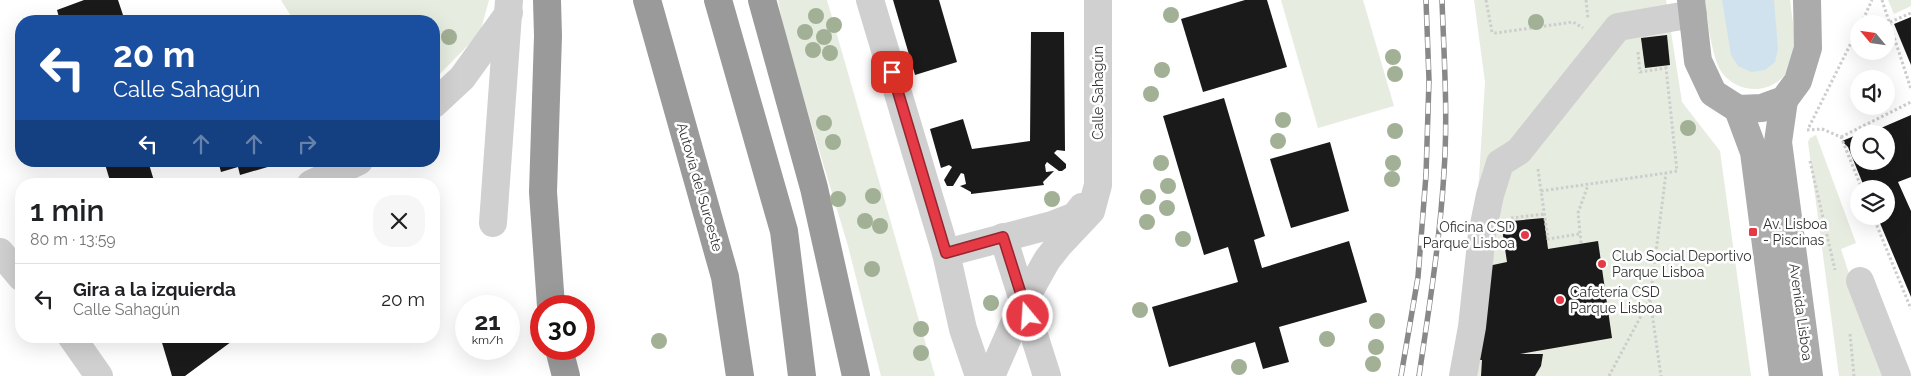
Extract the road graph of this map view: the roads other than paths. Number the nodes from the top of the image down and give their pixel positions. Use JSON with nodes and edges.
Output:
{"nodes":[{"id":1,"x":547,"y":0,"type":"edge"},
{"id":2,"x":647,"y":0,"type":"edge"},
{"id":3,"x":718,"y":0,"type":"edge"},
{"id":4,"x":762,"y":0,"type":"edge"},
{"id":5,"x":870,"y":0,"type":"edge"},
{"id":6,"x":1098,"y":0,"type":"edge"},
{"id":7,"x":1807,"y":0,"type":"edge"},
{"id":8,"x":509,"y":7,"type":"edge"},
{"id":9,"x":1692,"y":7,"type":"edge"},
{"id":10,"x":440,"y":98,"type":"edge"},
{"id":11,"x":1784,"y":100,"type":"junction"},
{"id":12,"x":1738,"y":109,"type":"junction"},
{"id":13,"x":346,"y":167,"type":"edge"},
{"id":14,"x":324,"y":178,"type":"edge"},
{"id":15,"x":1098,"y":186,"type":"junction"},
{"id":16,"x":493,"y":223,"type":"dead end"},
{"id":17,"x":1003,"y":237,"type":"junction"},
{"id":18,"x":0,"y":252,"type":"edge"},
{"id":19,"x":946,"y":253,"type":"junction"},
{"id":20,"x":15,"y":270,"type":"edge"},
{"id":21,"x":1848,"y":280,"type":"road end"},
{"id":22,"x":551,"y":295,"type":"edge"},
{"id":23,"x":1023,"y":303,"type":"junction"},
{"id":24,"x":76,"y":343,"type":"edge"},
{"id":25,"x":562,"y":360,"type":"edge"},
{"id":26,"x":99,"y":376,"type":"edge"},
{"id":27,"x":566,"y":376,"type":"edge"},
{"id":28,"x":740,"y":376,"type":"edge"},
{"id":29,"x":802,"y":376,"type":"edge"},
{"id":30,"x":856,"y":376,"type":"edge"},
{"id":31,"x":979,"y":376,"type":"edge"},
{"id":32,"x":991,"y":376,"type":"edge"},
{"id":33,"x":1047,"y":376,"type":"edge"},
{"id":34,"x":1463,"y":376,"type":"edge"},
{"id":35,"x":1783,"y":376,"type":"edge"},
{"id":36,"x":1809,"y":376,"type":"edge"},
{"id":37,"x":1897,"y":376,"type":"edge"}],
"edges":[{"from":1,"to":22,"type":"highway"},
{"from":2,"to":28,"type":"highway","name":"Autovía del Suroeste"},
{"from":3,"to":29,"type":"highway"},
{"from":4,"to":30,"type":"highway"},
{"from":5,"to":19,"type":"street"},
{"from":6,"to":15,"type":"street","name":"Calle Sahagún"},
{"from":7,"to":11,"type":"main road"},
{"from":8,"to":10,"type":"street"},
{"from":8,"to":16,"type":"street"},
{"from":9,"to":12,"type":"main road"},
{"from":9,"to":34,"type":"street"},
{"from":11,"to":12,"type":"main road"},
{"from":11,"to":36,"type":"main road","name":"Avenida Lisboa"},
{"from":12,"to":35,"type":"main road"},
{"from":13,"to":14,"type":"street"},
{"from":15,"to":17,"type":"street"},
{"from":15,"to":23,"type":"street","name":"Calle Sahagún"},
{"from":17,"to":19,"type":"street"},
{"from":17,"to":23,"type":"street"},
{"from":18,"to":20,"type":"street"},
{"from":19,"to":31,"type":"street"},
{"from":21,"to":37,"type":"street"},
{"from":23,"to":32,"type":"street","name":"Calle Sahagún"},
{"from":23,"to":33,"type":"street"},
{"from":24,"to":26,"type":"street"},
{"from":25,"to":27,"type":"highway"}]}
